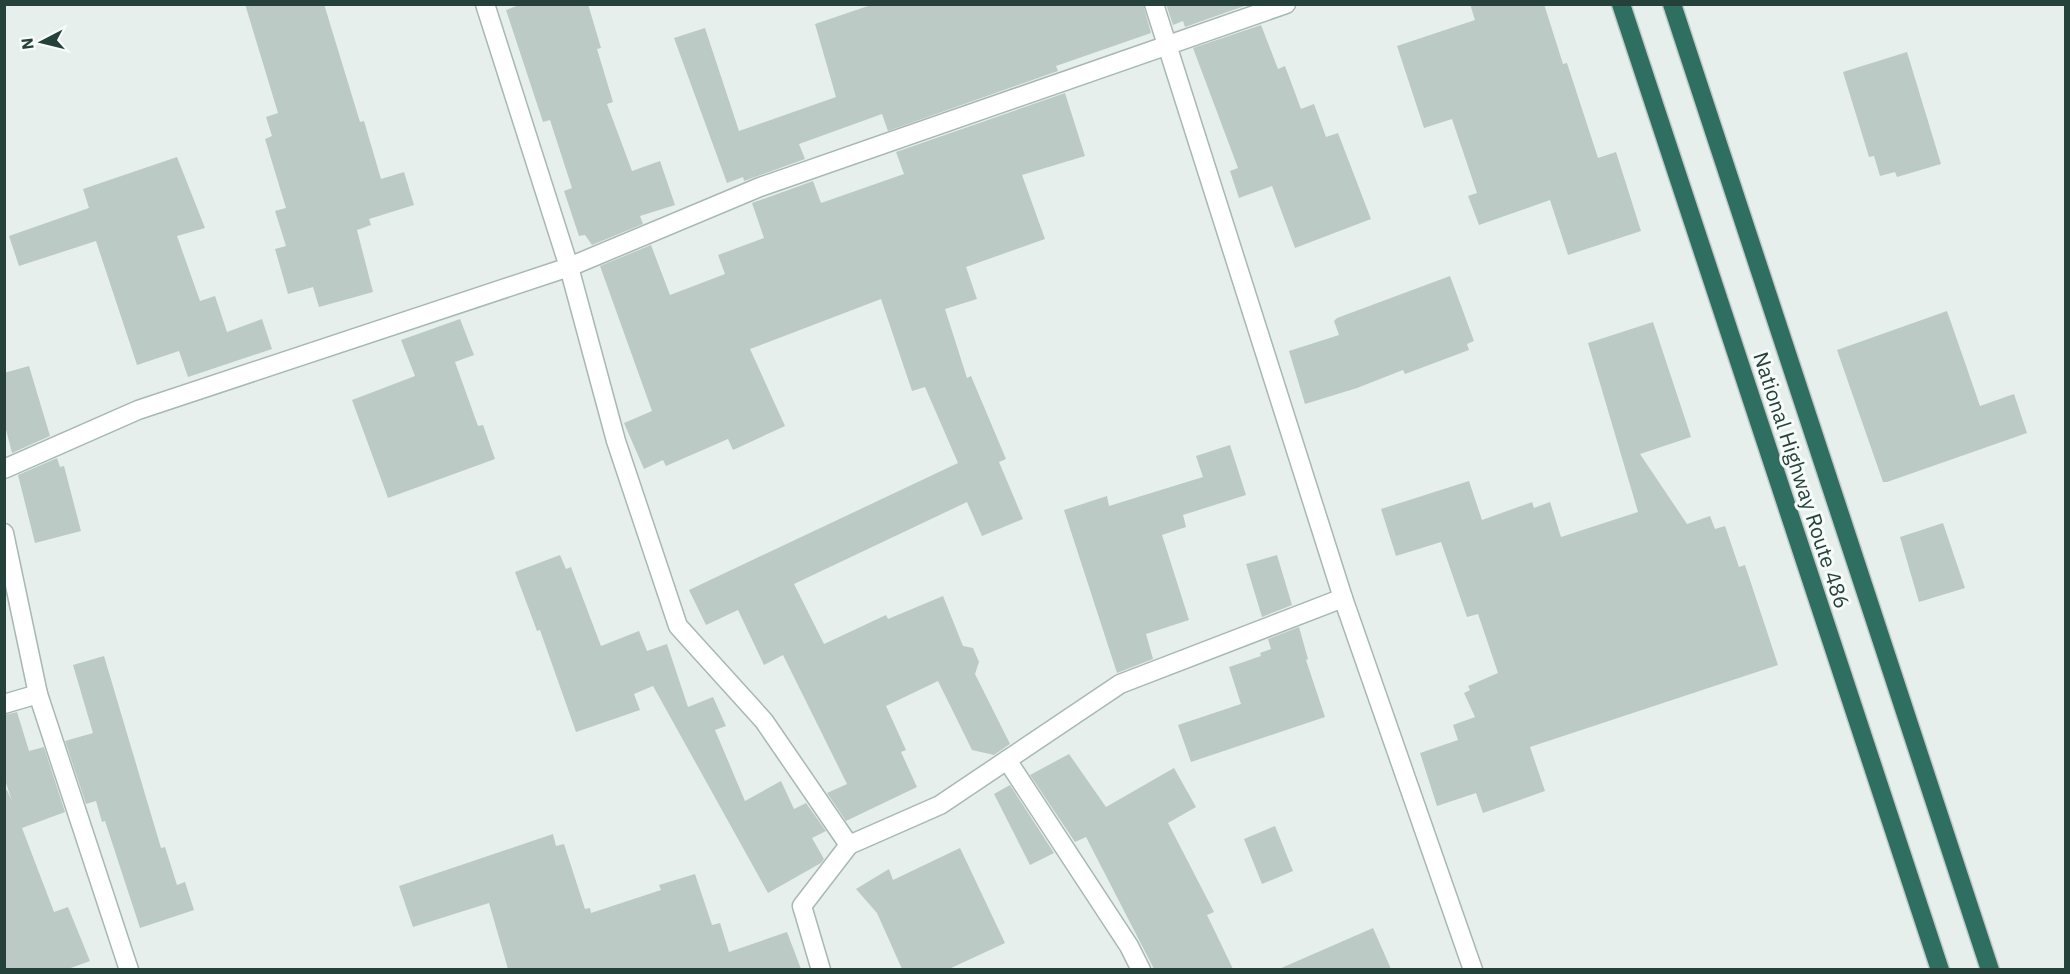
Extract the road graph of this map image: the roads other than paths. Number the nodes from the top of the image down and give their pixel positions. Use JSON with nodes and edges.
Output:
{"nodes":[{"id":1,"x":485,"y":4,"type":"edge"},
{"id":2,"x":1154,"y":4,"type":"edge"},
{"id":3,"x":1286,"y":4,"type":"edge"},
{"id":4,"x":1621,"y":4,"type":"edge"},
{"id":5,"x":1672,"y":4,"type":"edge"},
{"id":6,"x":1168,"y":48,"type":"junction"},
{"id":7,"x":569,"y":267,"type":"junction"},
{"id":8,"x":4,"y":469,"type":"edge"},
{"id":9,"x":4,"y":533,"type":"edge"},
{"id":10,"x":1343,"y":598,"type":"junction"},
{"id":11,"x":38,"y":694,"type":"junction"},
{"id":12,"x":4,"y":704,"type":"edge"},
{"id":13,"x":1007,"y":760,"type":"junction"},
{"id":14,"x":849,"y":845,"type":"junction"},
{"id":15,"x":129,"y":969,"type":"edge"},
{"id":16,"x":821,"y":969,"type":"edge"},
{"id":17,"x":1141,"y":969,"type":"edge"},
{"id":18,"x":1473,"y":969,"type":"edge"},
{"id":19,"x":1940,"y":969,"type":"edge"},
{"id":20,"x":1990,"y":969,"type":"edge"}],
"edges":[{"from":1,"to":7,"type":"street"},
{"from":2,"to":6,"type":"street"},
{"from":3,"to":6,"type":"street"},
{"from":4,"to":19,"type":"highway","name":"National Highway Route 486"},
{"from":5,"to":20,"type":"highway","name":"National Highway Route 486"},
{"from":6,"to":7,"type":"street"},
{"from":6,"to":10,"type":"street"},
{"from":7,"to":8,"type":"street"},
{"from":7,"to":14,"type":"street"},
{"from":9,"to":11,"type":"street"},
{"from":10,"to":13,"type":"street"},
{"from":10,"to":18,"type":"street"},
{"from":11,"to":12,"type":"street"},
{"from":11,"to":15,"type":"street"},
{"from":13,"to":14,"type":"street"},
{"from":13,"to":17,"type":"street"},
{"from":14,"to":16,"type":"street"}]}
